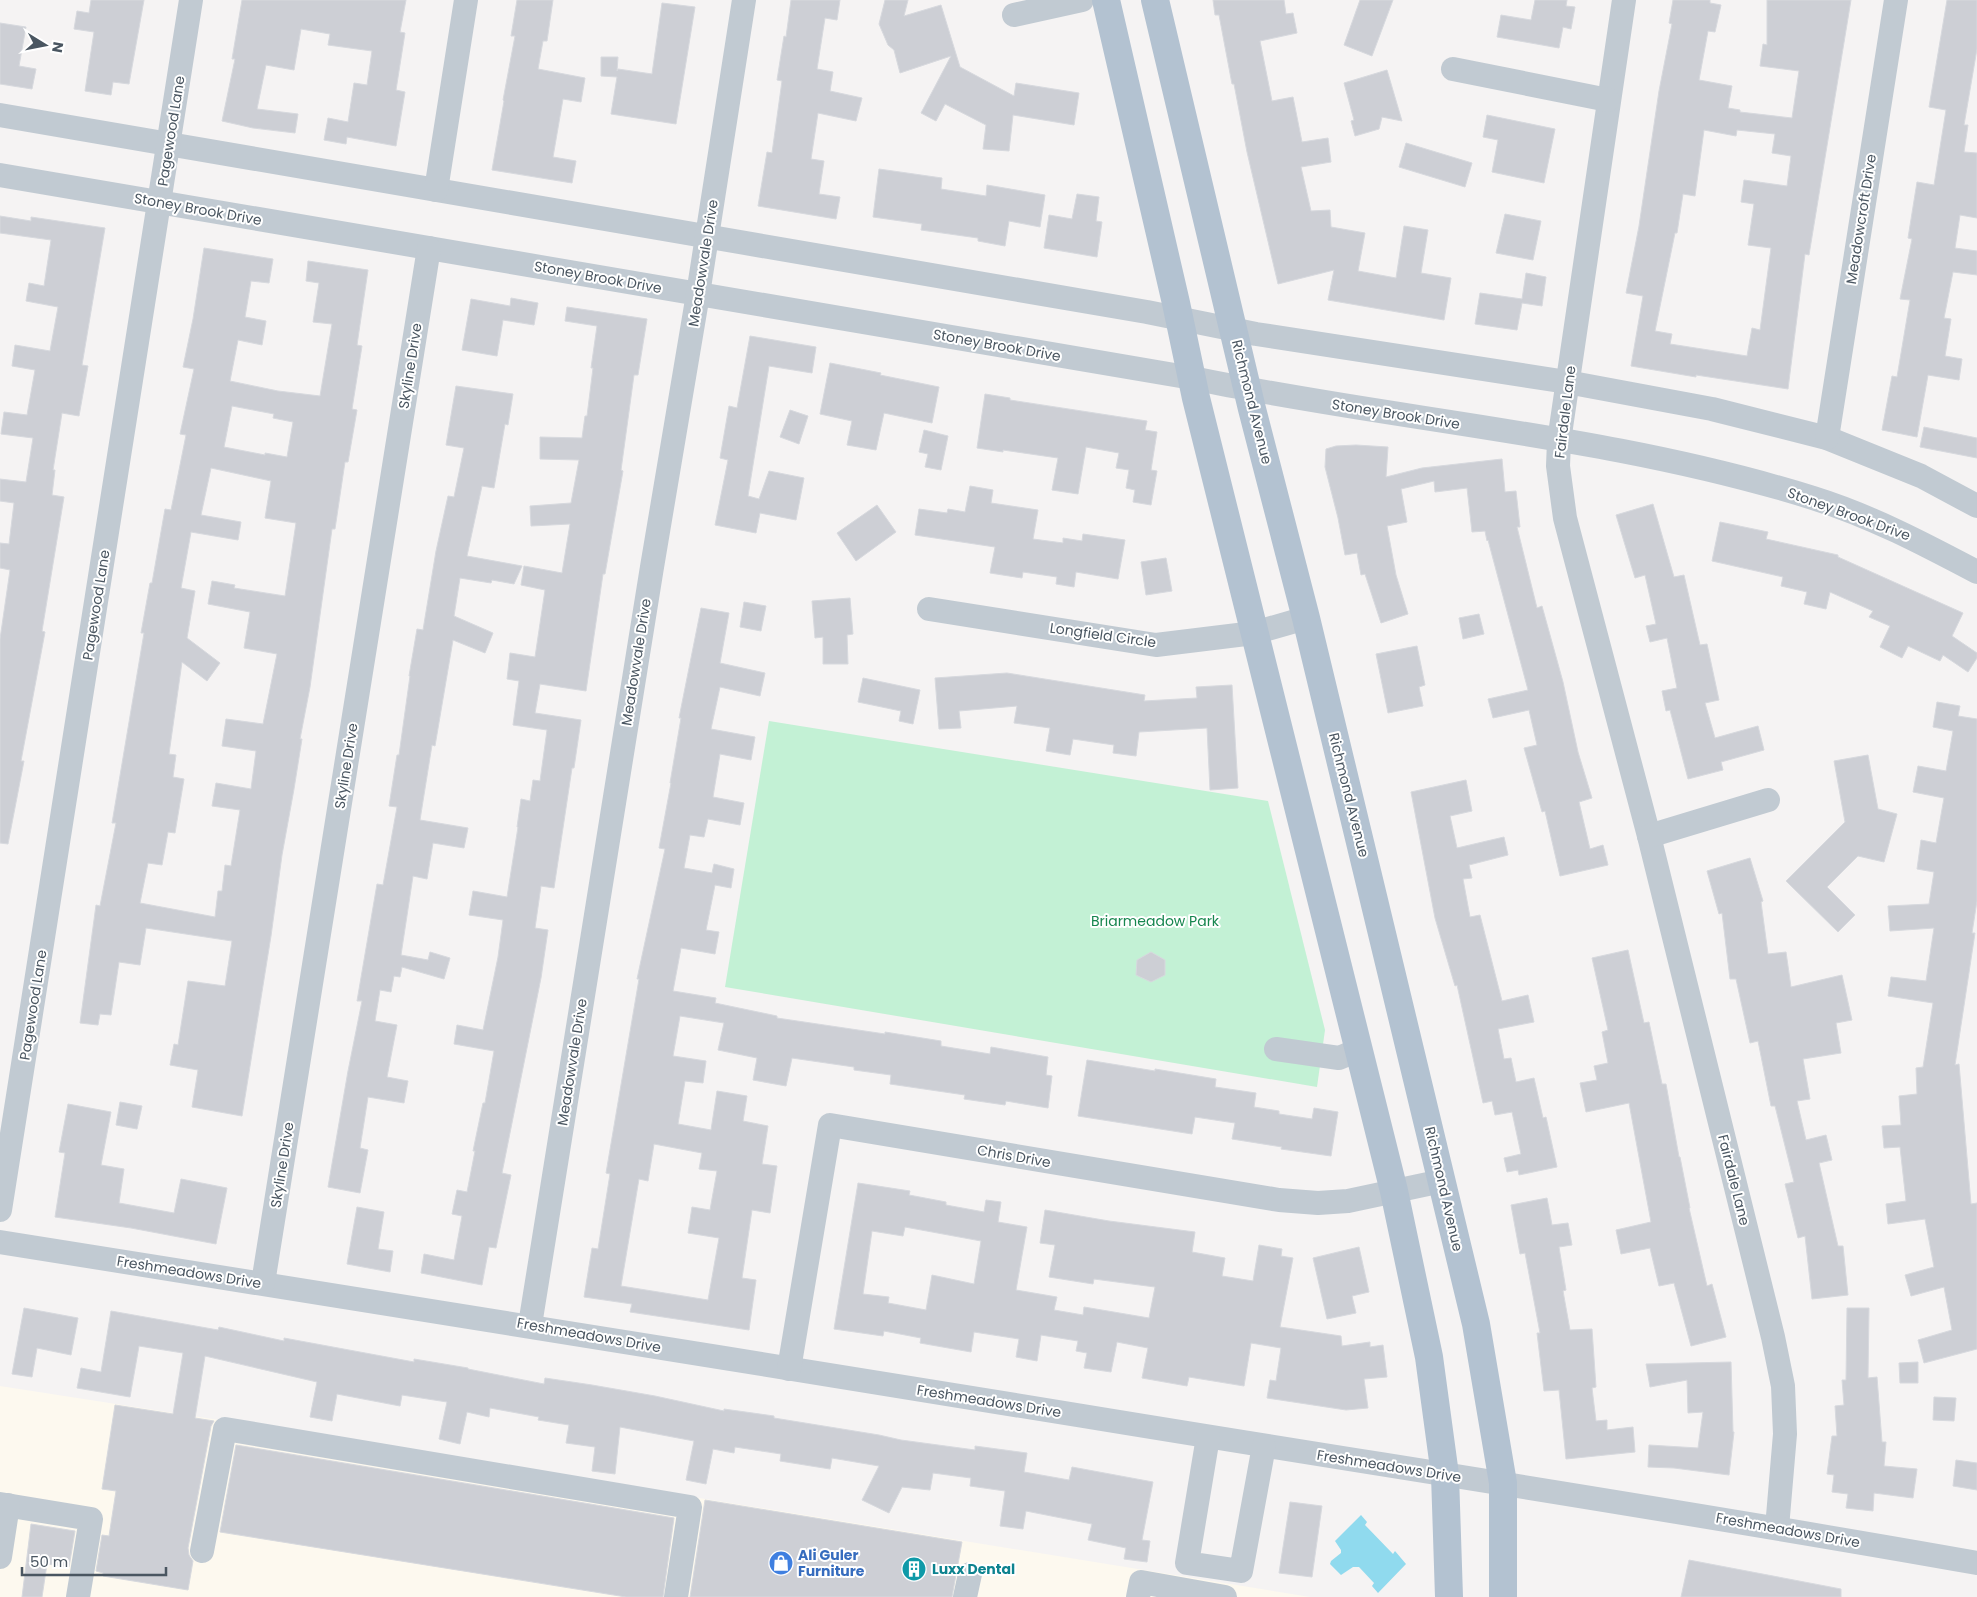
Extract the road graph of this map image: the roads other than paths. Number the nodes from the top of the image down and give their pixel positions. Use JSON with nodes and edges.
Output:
{"nodes":[{"id":1,"x":191,"y":0,"type":"edge"},
{"id":2,"x":466,"y":0,"type":"edge"},
{"id":3,"x":744,"y":0,"type":"edge"},
{"id":4,"x":1082,"y":0,"type":"edge"},
{"id":5,"x":1106,"y":0,"type":"edge"},
{"id":6,"x":1155,"y":0,"type":"edge"},
{"id":7,"x":1624,"y":0,"type":"edge"},
{"id":8,"x":1896,"y":0,"type":"edge"},
{"id":9,"x":1014,"y":15,"type":"dead end"},
{"id":10,"x":1453,"y":69,"type":"dead end"},
{"id":11,"x":1608,"y":100,"type":"junction"},
{"id":12,"x":0,"y":115,"type":"edge"},
{"id":13,"x":168,"y":144,"type":"junction"},
{"id":14,"x":0,"y":175,"type":"edge"},
{"id":15,"x":436,"y":190,"type":"junction"},
{"id":16,"x":160,"y":202,"type":"junction"},
{"id":17,"x":707,"y":237,"type":"junction"},
{"id":18,"x":429,"y":248,"type":"junction"},
{"id":19,"x":698,"y":294,"type":"junction"},
{"id":20,"x":1178,"y":318,"type":"junction"},
{"id":21,"x":1234,"y":330,"type":"junction"},
{"id":22,"x":1192,"y":378,"type":"junction"},
{"id":23,"x":1567,"y":382,"type":"junction"},
{"id":24,"x":1248,"y":390,"type":"junction"},
{"id":25,"x":1827,"y":438,"type":"junction"},
{"id":26,"x":1559,"y":440,"type":"junction"},
{"id":27,"x":1977,"y":506,"type":"edge"},
{"id":28,"x":1977,"y":572,"type":"edge"},
{"id":29,"x":929,"y":609,"type":"dead end"},
{"id":30,"x":1306,"y":618,"type":"junction"},
{"id":31,"x":1254,"y":633,"type":"junction"},
{"id":32,"x":1768,"y":800,"type":"dead end"},
{"id":33,"x":1649,"y":836,"type":"junction"},
{"id":34,"x":1276,"y":1049,"type":"dead end"},
{"id":35,"x":1358,"y":1050,"type":"junction"},
{"id":36,"x":1442,"y":1181,"type":"junction"},
{"id":37,"x":1394,"y":1191,"type":"junction"},
{"id":38,"x":0,"y":1210,"type":"edge"},
{"id":39,"x":0,"y":1242,"type":"edge"},
{"id":40,"x":263,"y":1283,"type":"junction"},
{"id":41,"x":530,"y":1325,"type":"junction"},
{"id":42,"x":789,"y":1369,"type":"junction"},
{"id":43,"x":1208,"y":1437,"type":"junction"},
{"id":44,"x":1264,"y":1446,"type":"junction"},
{"id":45,"x":1444,"y":1475,"type":"junction"},
{"id":46,"x":1503,"y":1483,"type":"junction"},
{"id":47,"x":4,"y":1504,"type":"edge"},
{"id":48,"x":1777,"y":1528,"type":"junction"},
{"id":49,"x":202,"y":1551,"type":"dead end"},
{"id":50,"x":0,"y":1557,"type":"edge"},
{"id":51,"x":1977,"y":1564,"type":"edge"},
{"id":52,"x":970,"y":1574,"type":"dead end"},
{"id":53,"x":78,"y":1597,"type":"edge"},
{"id":54,"x":676,"y":1597,"type":"edge"},
{"id":55,"x":965,"y":1597,"type":"edge"},
{"id":56,"x":1138,"y":1597,"type":"edge"},
{"id":57,"x":1225,"y":1597,"type":"edge"},
{"id":58,"x":1449,"y":1597,"type":"edge"},
{"id":59,"x":1502,"y":1597,"type":"edge"}],
"edges":[{"from":1,"to":13,"type":"street","name":"Pagewood Lane"},
{"from":2,"to":15,"type":"street"},
{"from":3,"to":17,"type":"street","name":"Meadowvale Drive"},
{"from":4,"to":9,"type":"street"},
{"from":5,"to":20,"type":"main road"},
{"from":6,"to":21,"type":"main road","name":"Richmond Avenue"},
{"from":7,"to":11,"type":"street","name":"Fairdale Lane"},
{"from":8,"to":25,"type":"street","name":"Meadowcroft Drive"},
{"from":10,"to":11,"type":"street"},
{"from":11,"to":23,"type":"street","name":"Fairdale Lane"},
{"from":12,"to":13,"type":"street"},
{"from":13,"to":15,"type":"street"},
{"from":13,"to":16,"type":"street","name":"Pagewood Lane"},
{"from":14,"to":16,"type":"street","name":"Stoney Brook Drive"},
{"from":15,"to":17,"type":"street"},
{"from":16,"to":18,"type":"street","name":"Stoney Brook Drive"},
{"from":16,"to":38,"type":"street","name":"Pagewood Lane"},
{"from":17,"to":19,"type":"street","name":"Meadowvale Drive"},
{"from":17,"to":20,"type":"street"},
{"from":18,"to":19,"type":"street","name":"Stoney Brook Drive"},
{"from":18,"to":40,"type":"street","name":"Skyline Drive"},
{"from":19,"to":22,"type":"street","name":"Stoney Brook Drive"},
{"from":19,"to":41,"type":"street","name":"Meadowvale Drive"},
{"from":20,"to":21,"type":"street"},
{"from":20,"to":22,"type":"main road"},
{"from":21,"to":23,"type":"street"},
{"from":21,"to":24,"type":"main road","name":"Richmond Avenue"},
{"from":22,"to":24,"type":"street","name":"Stoney Brook Drive"},
{"from":22,"to":31,"type":"main road"},
{"from":23,"to":25,"type":"street"},
{"from":23,"to":26,"type":"street","name":"Fairdale Lane"},
{"from":24,"to":26,"type":"street","name":"Stoney Brook Drive"},
{"from":24,"to":30,"type":"main road","name":"Richmond Avenue"},
{"from":25,"to":27,"type":"street"},
{"from":26,"to":28,"type":"street","name":"Stoney Brook Drive"},
{"from":26,"to":33,"type":"street","name":"Fairdale Lane"},
{"from":29,"to":31,"type":"street","name":"Longfield Circle"},
{"from":30,"to":31,"type":"street","name":"Longfield Circle"},
{"from":30,"to":36,"type":"main road","name":"Richmond Avenue"},
{"from":31,"to":35,"type":"main road"},
{"from":32,"to":33,"type":"street"},
{"from":33,"to":48,"type":"street","name":"Fairdale Lane"},
{"from":34,"to":35,"type":"street"},
{"from":35,"to":37,"type":"main road"},
{"from":36,"to":37,"type":"street","name":"Chris Drive"},
{"from":36,"to":46,"type":"main road","name":"Richmond Avenue"},
{"from":37,"to":42,"type":"street","name":"Chris Drive"},
{"from":37,"to":45,"type":"main road"},
{"from":39,"to":40,"type":"street","name":"Freshmeadows Drive"},
{"from":40,"to":41,"type":"street","name":"Freshmeadows Drive"},
{"from":41,"to":42,"type":"street","name":"Freshmeadows Drive"},
{"from":42,"to":43,"type":"street","name":"Freshmeadows Drive"},
{"from":43,"to":44,"type":"street","name":"Freshmeadows Drive"},
{"from":43,"to":44,"type":"street"},
{"from":44,"to":45,"type":"street","name":"Freshmeadows Drive"},
{"from":45,"to":46,"type":"street","name":"Freshmeadows Drive"},
{"from":45,"to":58,"type":"main road"},
{"from":46,"to":48,"type":"street","name":"Freshmeadows Drive"},
{"from":46,"to":59,"type":"main road","name":"Richmond Avenue"},
{"from":47,"to":50,"type":"street"},
{"from":47,"to":53,"type":"street"},
{"from":48,"to":51,"type":"street","name":"Freshmeadows Drive"},
{"from":49,"to":54,"type":"street"},
{"from":52,"to":55,"type":"street"},
{"from":56,"to":57,"type":"street"}]}
